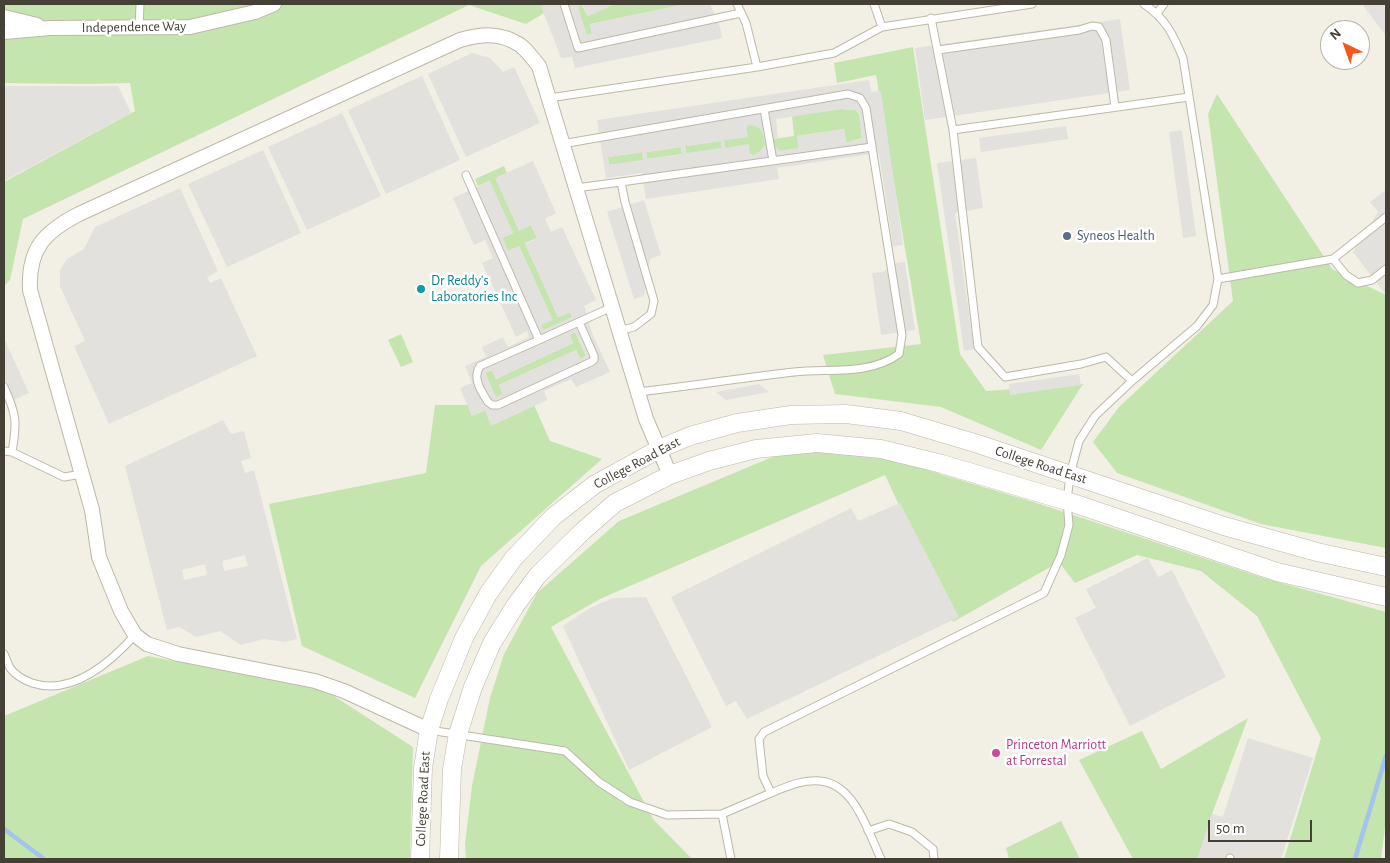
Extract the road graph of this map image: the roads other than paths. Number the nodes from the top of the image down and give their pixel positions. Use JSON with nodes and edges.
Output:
{"nodes":[{"id":1,"x":140,"y":4,"type":"edge"},
{"id":2,"x":274,"y":4,"type":"edge"},
{"id":3,"x":564,"y":4,"type":"edge"},
{"id":4,"x":737,"y":4,"type":"edge"},
{"id":5,"x":874,"y":4,"type":"edge"},
{"id":6,"x":1032,"y":4,"type":"edge"},
{"id":7,"x":1144,"y":4,"type":"edge"},
{"id":8,"x":1164,"y":4,"type":"edge"},
{"id":9,"x":741,"y":13,"type":"junction"},
{"id":10,"x":1157,"y":13,"type":"junction"},
{"id":11,"x":4,"y":17,"type":"edge"},
{"id":12,"x":932,"y":18,"type":"junction"},
{"id":13,"x":882,"y":26,"type":"junction"},
{"id":14,"x":50,"y":28,"type":"junction"},
{"id":15,"x":139,"y":28,"type":"junction"},
{"id":16,"x":4,"y":32,"type":"edge"},
{"id":17,"x":938,"y":50,"type":"junction"},
{"id":18,"x":757,"y":67,"type":"junction"},
{"id":19,"x":1189,"y":97,"type":"junction"},
{"id":20,"x":548,"y":98,"type":"junction"},
{"id":21,"x":1115,"y":107,"type":"junction"},
{"id":22,"x":764,"y":109,"type":"junction"},
{"id":23,"x":953,"y":130,"type":"junction"},
{"id":24,"x":562,"y":144,"type":"junction"},
{"id":25,"x":872,"y":147,"type":"junction"},
{"id":26,"x":773,"y":161,"type":"junction"},
{"id":27,"x":466,"y":175,"type":"dead end"},
{"id":28,"x":621,"y":182,"type":"junction"},
{"id":29,"x":576,"y":188,"type":"junction"},
{"id":30,"x":1386,"y":217,"type":"edge"},
{"id":31,"x":1333,"y":259,"type":"junction"},
{"id":32,"x":1386,"y":268,"type":"edge"},
{"id":33,"x":1218,"y":280,"type":"junction"},
{"id":34,"x":612,"y":307,"type":"junction"},
{"id":35,"x":579,"y":322,"type":"junction"},
{"id":36,"x":619,"y":331,"type":"junction"},
{"id":37,"x":539,"y":340,"type":"junction"},
{"id":38,"x":1132,"y":381,"type":"junction"},
{"id":39,"x":4,"y":388,"type":"edge"},
{"id":40,"x":638,"y":392,"type":"junction"},
{"id":41,"x":658,"y":449,"type":"junction"},
{"id":42,"x":8,"y":452,"type":"edge"},
{"id":43,"x":82,"y":474,"type":"junction"},
{"id":44,"x":670,"y":475,"type":"junction"},
{"id":45,"x":1070,"y":475,"type":"junction"},
{"id":46,"x":1067,"y":501,"type":"junction"},
{"id":47,"x":1386,"y":566,"type":"edge"},
{"id":48,"x":1386,"y":597,"type":"edge"},
{"id":49,"x":135,"y":635,"type":"junction"},
{"id":50,"x":4,"y":654,"type":"edge"},
{"id":51,"x":429,"y":730,"type":"junction"},
{"id":52,"x":458,"y":734,"type":"junction"},
{"id":53,"x":771,"y":793,"type":"junction"},
{"id":54,"x":722,"y":814,"type":"junction"},
{"id":55,"x":868,"y":832,"type":"junction"},
{"id":56,"x":420,"y":859,"type":"edge"},
{"id":57,"x":449,"y":859,"type":"edge"},
{"id":58,"x":731,"y":859,"type":"edge"},
{"id":59,"x":881,"y":859,"type":"edge"},
{"id":60,"x":934,"y":859,"type":"edge"}],
"edges":[{"from":1,"to":15,"type":"lane"},
{"from":2,"to":15,"type":"street","name":"Independence Way"},
{"from":3,"to":9,"type":"lane"},
{"from":4,"to":9,"type":"lane"},
{"from":5,"to":13,"type":"lane"},
{"from":6,"to":12,"type":"lane"},
{"from":7,"to":10,"type":"lane"},
{"from":8,"to":10,"type":"lane"},
{"from":9,"to":18,"type":"lane"},
{"from":10,"to":19,"type":"lane"},
{"from":11,"to":14,"type":"street","name":"Independence Way"},
{"from":12,"to":13,"type":"lane"},
{"from":12,"to":17,"type":"lane"},
{"from":13,"to":18,"type":"lane"},
{"from":14,"to":15,"type":"street","name":"Independence Way"},
{"from":14,"to":16,"type":"street","name":"Independence Way"},
{"from":17,"to":21,"type":"lane"},
{"from":17,"to":23,"type":"lane"},
{"from":18,"to":20,"type":"lane"},
{"from":19,"to":21,"type":"lane"},
{"from":19,"to":33,"type":"lane"},
{"from":20,"to":24,"type":"street"},
{"from":20,"to":43,"type":"street"},
{"from":21,"to":23,"type":"lane"},
{"from":22,"to":24,"type":"lane"},
{"from":22,"to":25,"type":"lane"},
{"from":22,"to":26,"type":"lane"},
{"from":23,"to":38,"type":"lane"},
{"from":24,"to":29,"type":"street"},
{"from":25,"to":26,"type":"lane"},
{"from":25,"to":40,"type":"lane"},
{"from":26,"to":28,"type":"lane"},
{"from":27,"to":37,"type":"lane"},
{"from":28,"to":29,"type":"lane"},
{"from":28,"to":36,"type":"lane"},
{"from":29,"to":34,"type":"street"},
{"from":30,"to":31,"type":"lane"},
{"from":31,"to":32,"type":"lane"},
{"from":31,"to":33,"type":"lane"},
{"from":33,"to":38,"type":"lane"},
{"from":34,"to":35,"type":"lane"},
{"from":34,"to":36,"type":"street"},
{"from":35,"to":37,"type":"lane"},
{"from":35,"to":37,"type":"lane"},
{"from":36,"to":40,"type":"street"},
{"from":38,"to":45,"type":"lane"},
{"from":39,"to":42,"type":"lane"},
{"from":40,"to":41,"type":"street"},
{"from":41,"to":44,"type":"street"},
{"from":41,"to":45,"type":"street","name":"College Road East"},
{"from":41,"to":51,"type":"street","name":"College Road East"},
{"from":42,"to":43,"type":"lane"},
{"from":43,"to":49,"type":"street"},
{"from":44,"to":46,"type":"street","name":"College Road East"},
{"from":44,"to":52,"type":"street","name":"College Road East"},
{"from":45,"to":46,"type":"lane"},
{"from":45,"to":47,"type":"street","name":"College Road East"},
{"from":46,"to":48,"type":"street","name":"College Road East"},
{"from":46,"to":53,"type":"lane"},
{"from":49,"to":50,"type":"lane"},
{"from":49,"to":51,"type":"street"},
{"from":51,"to":52,"type":"lane"},
{"from":51,"to":56,"type":"street","name":"College Road East"},
{"from":52,"to":54,"type":"lane"},
{"from":52,"to":57,"type":"street","name":"College Road East"},
{"from":53,"to":54,"type":"lane"},
{"from":53,"to":55,"type":"lane"},
{"from":54,"to":58,"type":"lane"},
{"from":55,"to":59,"type":"lane"},
{"from":55,"to":60,"type":"lane"}]}
